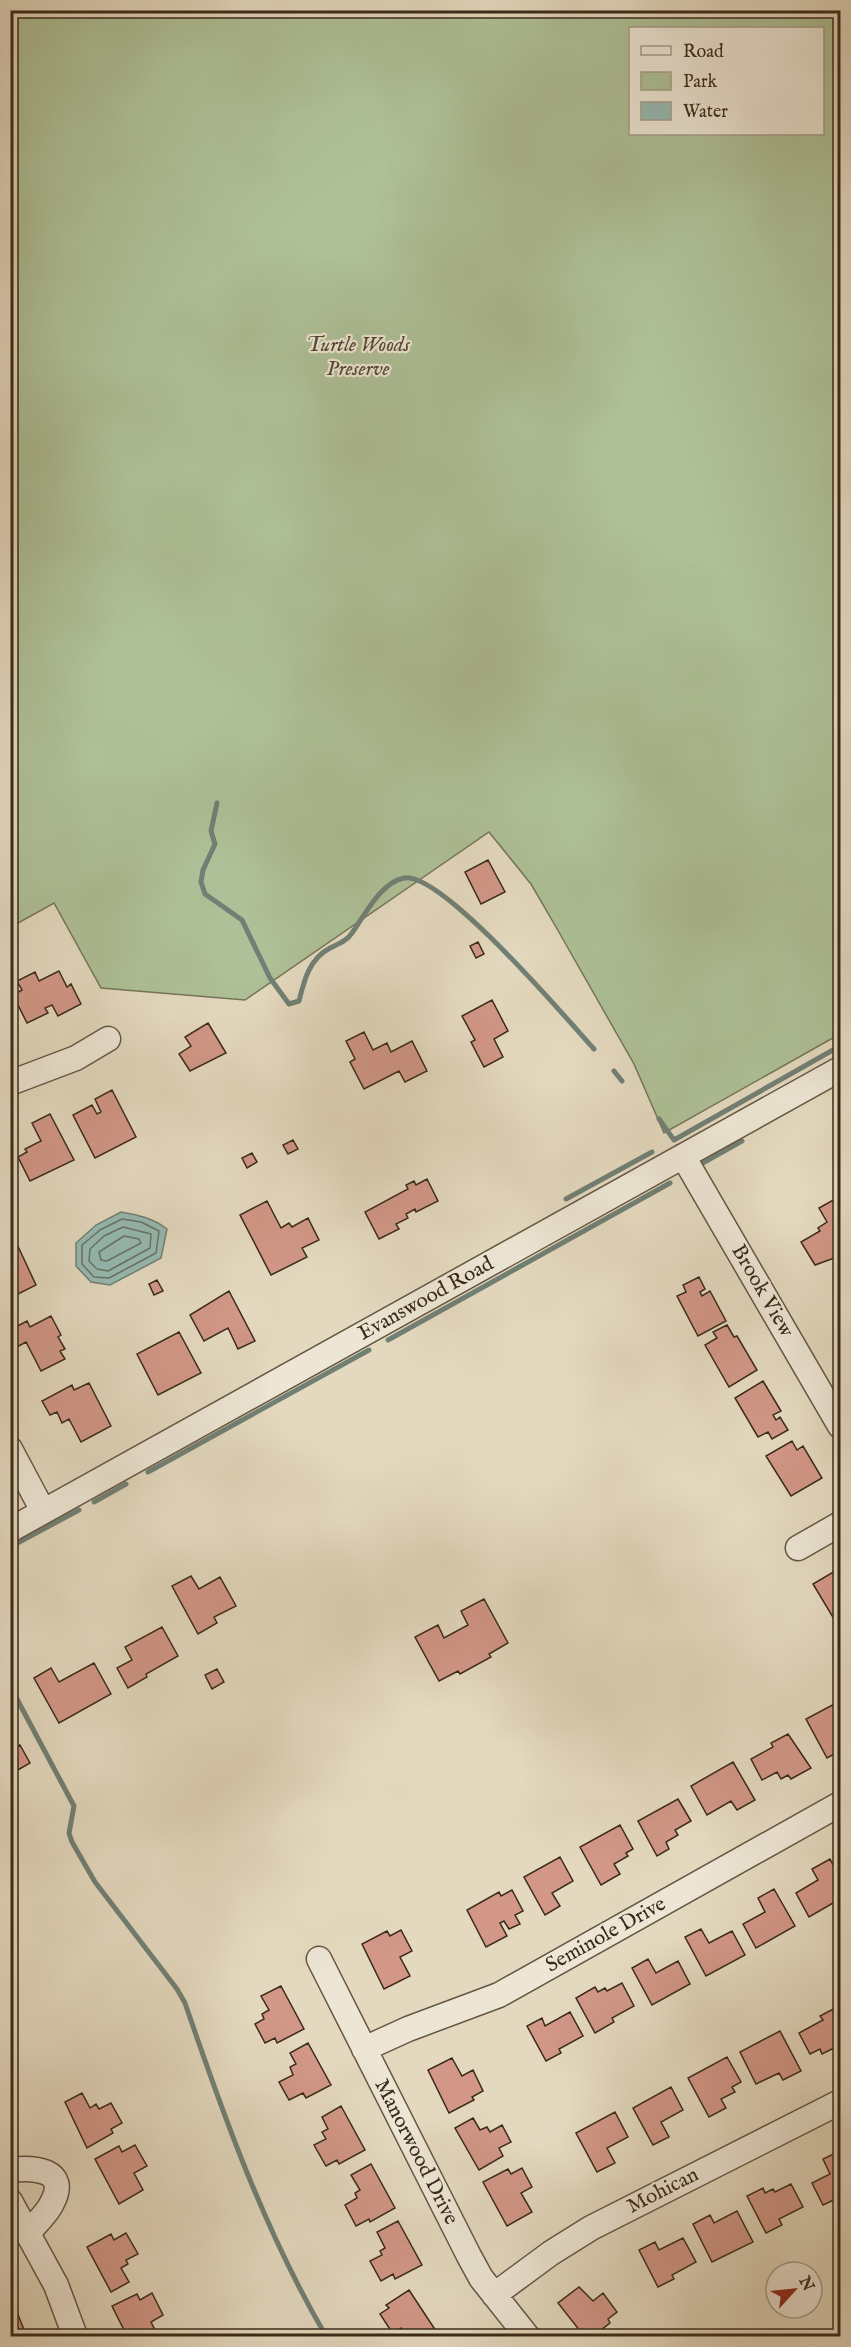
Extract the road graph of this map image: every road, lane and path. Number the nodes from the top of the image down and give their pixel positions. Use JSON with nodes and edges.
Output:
{"nodes":[{"id":1,"x":108,"y":1039,"type":"dead end"},
{"id":2,"x":840,"y":1069,"type":"edge"},
{"id":3,"x":10,"y":1083,"type":"edge"},
{"id":4,"x":683,"y":1156,"type":"junction"},
{"id":5,"x":840,"y":1426,"type":"edge"},
{"id":6,"x":10,"y":1449,"type":"edge"},
{"id":7,"x":43,"y":1511,"type":"junction"},
{"id":8,"x":840,"y":1524,"type":"edge"},
{"id":9,"x":10,"y":1530,"type":"edge"},
{"id":10,"x":798,"y":1548,"type":"dead end"},
{"id":11,"x":840,"y":1804,"type":"edge"},
{"id":12,"x":319,"y":1959,"type":"dead end"},
{"id":13,"x":364,"y":2049,"type":"junction"},
{"id":14,"x":840,"y":2102,"type":"edge"},
{"id":15,"x":10,"y":2170,"type":"edge"},
{"id":16,"x":10,"y":2201,"type":"edge"},
{"id":17,"x":28,"y":2233,"type":"junction"},
{"id":18,"x":495,"y":2295,"type":"junction"},
{"id":19,"x":75,"y":2337,"type":"edge"},
{"id":20,"x":527,"y":2337,"type":"edge"}],
"edges":[{"from":1,"to":3,"type":"street"},
{"from":2,"to":4,"type":"street","name":"Evanswood Road"},
{"from":4,"to":5,"type":"street","name":"Brook View"},
{"from":4,"to":7,"type":"street","name":"Evanswood Road"},
{"from":6,"to":7,"type":"street"},
{"from":7,"to":9,"type":"street","name":"Evanswood Road"},
{"from":8,"to":10,"type":"street"},
{"from":11,"to":13,"type":"street","name":"Seminole Drive"},
{"from":12,"to":13,"type":"street","name":"Manorwood Drive"},
{"from":13,"to":18,"type":"street","name":"Manorwood Drive"},
{"from":14,"to":18,"type":"street","name":"Mohican"},
{"from":15,"to":17,"type":"street"},
{"from":16,"to":17,"type":"street"},
{"from":17,"to":19,"type":"street"},
{"from":18,"to":20,"type":"street","name":"Manorwood Drive"}]}
